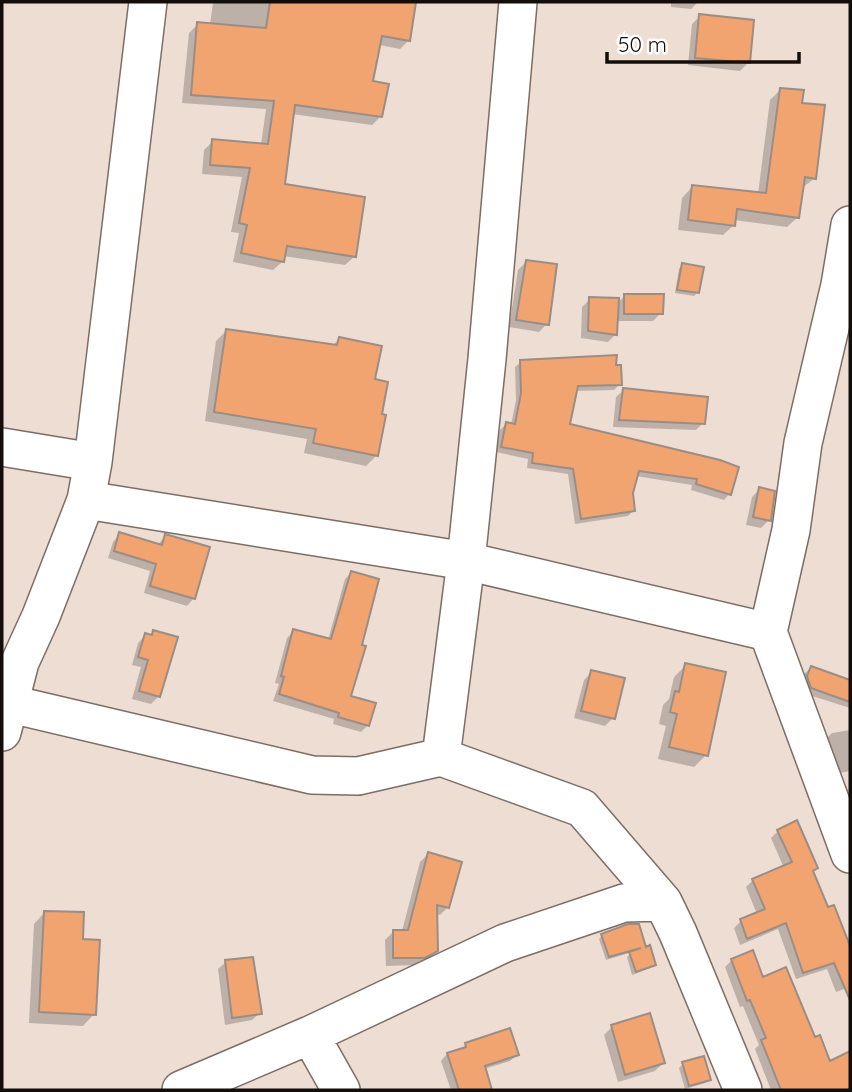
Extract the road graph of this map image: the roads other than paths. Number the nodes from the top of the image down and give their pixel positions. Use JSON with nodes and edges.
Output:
{"nodes":[{"id":1,"x":148,"y":2,"type":"edge"},
{"id":2,"x":518,"y":2,"type":"edge"},
{"id":3,"x":850,"y":225,"type":"edge"},
{"id":4,"x":2,"y":447,"type":"edge"},
{"id":5,"x":93,"y":461,"type":"junction"},
{"id":6,"x":86,"y":500,"type":"junction"},
{"id":7,"x":466,"y":561,"type":"junction"},
{"id":8,"x":768,"y":632,"type":"junction"},
{"id":9,"x":4,"y":712,"type":"edge"},
{"id":10,"x":441,"y":757,"type":"junction"},
{"id":11,"x":850,"y":854,"type":"edge"},
{"id":12,"x":663,"y":902,"type":"junction"},
{"id":13,"x":310,"y":1035,"type":"junction"},
{"id":14,"x":181,"y":1090,"type":"edge"},
{"id":15,"x":341,"y":1090,"type":"edge"},
{"id":16,"x":743,"y":1090,"type":"edge"}],
"edges":[{"from":1,"to":5,"type":"street"},
{"from":2,"to":7,"type":"street"},
{"from":3,"to":8,"type":"street"},
{"from":4,"to":5,"type":"street"},
{"from":5,"to":6,"type":"street"},
{"from":6,"to":7,"type":"street"},
{"from":6,"to":9,"type":"street"},
{"from":7,"to":8,"type":"street"},
{"from":7,"to":10,"type":"street"},
{"from":8,"to":11,"type":"street"},
{"from":9,"to":10,"type":"street"},
{"from":10,"to":12,"type":"street"},
{"from":12,"to":13,"type":"street"},
{"from":12,"to":16,"type":"street"},
{"from":13,"to":14,"type":"street"},
{"from":13,"to":15,"type":"street"}]}
